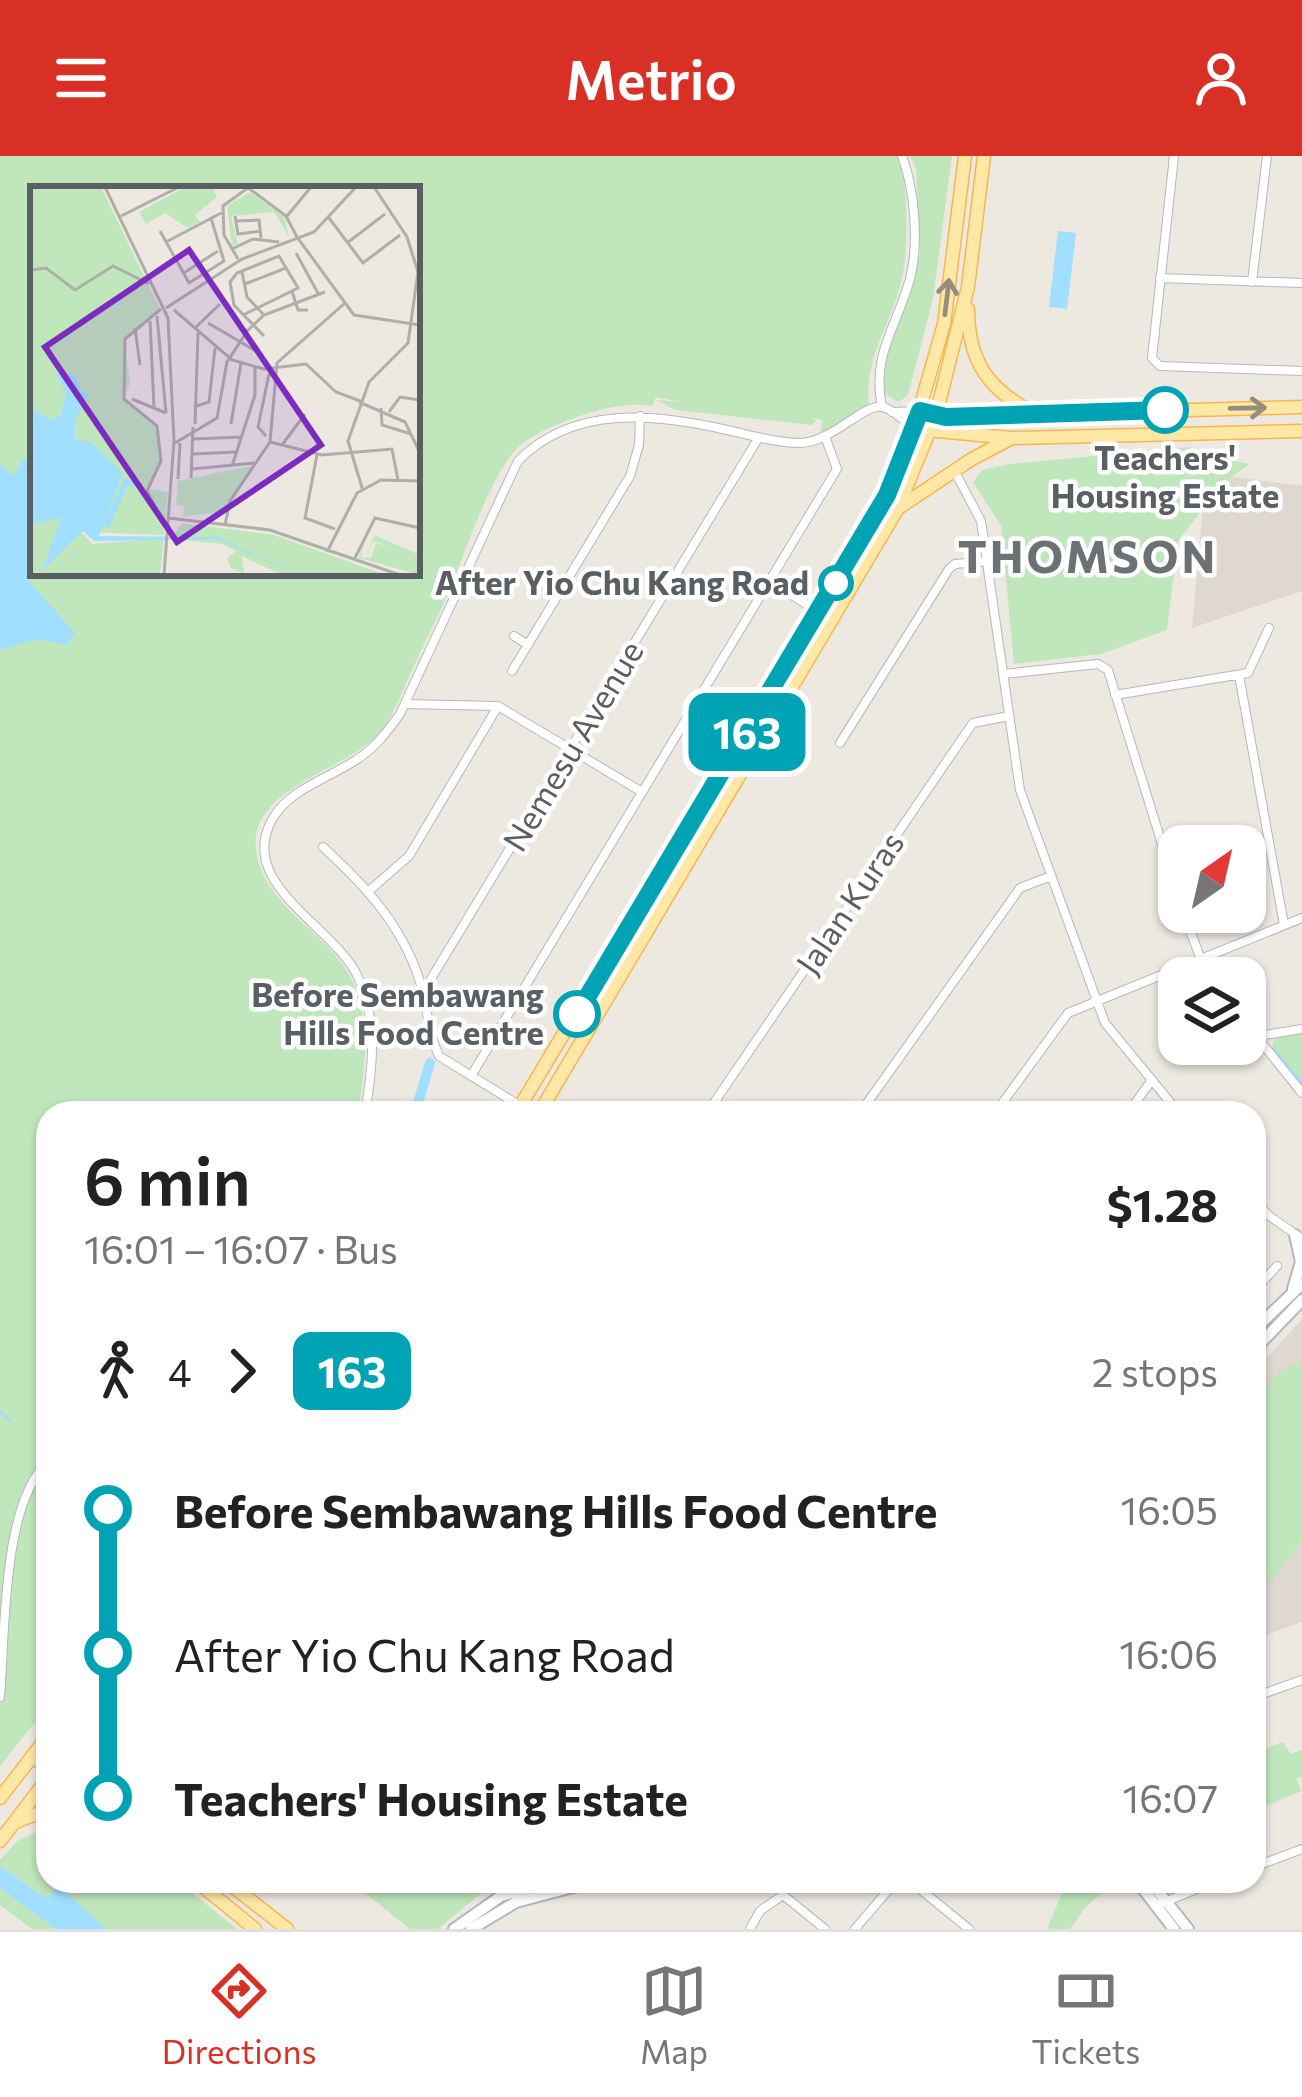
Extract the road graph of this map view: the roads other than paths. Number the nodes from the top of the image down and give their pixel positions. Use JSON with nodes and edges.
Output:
{"nodes":[{"id":1,"x":902,"y":156,"type":"edge"},
{"id":2,"x":965,"y":156,"type":"edge"},
{"id":3,"x":984,"y":156,"type":"edge"},
{"id":4,"x":1174,"y":156,"type":"edge"},
{"id":5,"x":1267,"y":156,"type":"edge"},
{"id":6,"x":1160,"y":278,"type":"junction"},
{"id":7,"x":1252,"y":282,"type":"junction"},
{"id":8,"x":1302,"y":283,"type":"edge"},
{"id":9,"x":968,"y":287,"type":"junction"},
{"id":10,"x":1302,"y":371,"type":"edge"},
{"id":11,"x":881,"y":407,"type":"junction"},
{"id":12,"x":1302,"y":407,"type":"edge"},
{"id":13,"x":920,"y":411,"type":"junction"},
{"id":14,"x":892,"y":412,"type":"junction"},
{"id":15,"x":1136,"y":412,"type":"junction"},
{"id":16,"x":1037,"y":415,"type":"junction"},
{"id":17,"x":640,"y":416,"type":"junction"},
{"id":18,"x":936,"y":416,"type":"junction"},
{"id":19,"x":914,"y":426,"type":"junction"},
{"id":20,"x":1302,"y":431,"type":"edge"},
{"id":21,"x":930,"y":432,"type":"junction"},
{"id":22,"x":1178,"y":433,"type":"junction"},
{"id":23,"x":759,"y":437,"type":"junction"},
{"id":24,"x":1011,"y":438,"type":"junction"},
{"id":25,"x":826,"y":439,"type":"junction"},
{"id":26,"x":955,"y":472,"type":"junction"},
{"id":27,"x":897,"y":510,"type":"junction"},
{"id":28,"x":988,"y":561,"type":"junction"},
{"id":29,"x":769,"y":581,"type":"junction"},
{"id":30,"x":819,"y":613,"type":"junction"},
{"id":31,"x":1270,"y":628,"type":"dead end"},
{"id":32,"x":514,"y":636,"type":"dead end"},
{"id":33,"x":528,"y":645,"type":"junction"},
{"id":34,"x":512,"y":671,"type":"dead end"},
{"id":35,"x":1003,"y":674,"type":"junction"},
{"id":36,"x":1239,"y":675,"type":"junction"},
{"id":37,"x":1115,"y":695,"type":"junction"},
{"id":38,"x":768,"y":696,"type":"junction"},
{"id":39,"x":405,"y":704,"type":"junction"},
{"id":40,"x":498,"y":706,"type":"junction"},
{"id":41,"x":784,"y":706,"type":"junction"},
{"id":42,"x":1009,"y":716,"type":"junction"},
{"id":43,"x":840,"y":743,"type":"dead end"},
{"id":44,"x":572,"y":747,"type":"junction"},
{"id":45,"x":642,"y":792,"type":"junction"},
{"id":46,"x":1158,"y":832,"type":"edge"},
{"id":47,"x":323,"y":847,"type":"dead end"},
{"id":48,"x":1051,"y":875,"type":"junction"},
{"id":49,"x":370,"y":890,"type":"junction"},
{"id":50,"x":1302,"y":918,"type":"edge"},
{"id":51,"x":1284,"y":925,"type":"junction"},
{"id":52,"x":1205,"y":957,"type":"edge"},
{"id":53,"x":1158,"y":977,"type":"edge"},
{"id":54,"x":423,"y":992,"type":"junction"},
{"id":55,"x":1097,"y":1003,"type":"junction"},
{"id":56,"x":1302,"y":1029,"type":"edge"},
{"id":57,"x":1266,"y":1035,"type":"edge"},
{"id":58,"x":1266,"y":1048,"type":"edge"},
{"id":59,"x":471,"y":1076,"type":"junction"},
{"id":60,"x":1151,"y":1081,"type":"junction"},
{"id":61,"x":1302,"y":1094,"type":"edge"},
{"id":62,"x":366,"y":1101,"type":"edge"},
{"id":63,"x":511,"y":1101,"type":"edge"},
{"id":64,"x":533,"y":1101,"type":"edge"},
{"id":65,"x":533,"y":1101,"type":"edge"},
{"id":66,"x":715,"y":1101,"type":"edge"},
{"id":67,"x":869,"y":1101,"type":"edge"},
{"id":68,"x":1004,"y":1101,"type":"edge"},
{"id":69,"x":1137,"y":1101,"type":"edge"},
{"id":70,"x":1168,"y":1101,"type":"edge"},
{"id":71,"x":1266,"y":1209,"type":"edge"},
{"id":72,"x":1299,"y":1237,"type":"edge"},
{"id":73,"x":1277,"y":1266,"type":"dead end"},
{"id":74,"x":1266,"y":1278,"type":"edge"},
{"id":75,"x":1299,"y":1292,"type":"edge"},
{"id":76,"x":1266,"y":1320,"type":"edge"},
{"id":77,"x":1266,"y":1335,"type":"edge"},
{"id":78,"x":36,"y":1477,"type":"edge"},
{"id":79,"x":1302,"y":1680,"type":"edge"},
{"id":80,"x":1266,"y":1693,"type":"edge"},
{"id":81,"x":0,"y":1697,"type":"edge"},
{"id":82,"x":36,"y":1752,"type":"edge"},
{"id":83,"x":32,"y":1756,"type":"junction"},
{"id":84,"x":36,"y":1759,"type":"edge"},
{"id":85,"x":36,"y":1794,"type":"edge"},
{"id":86,"x":0,"y":1797,"type":"edge"},
{"id":87,"x":36,"y":1814,"type":"edge"},
{"id":88,"x":15,"y":1822,"type":"junction"},
{"id":89,"x":0,"y":1841,"type":"edge"},
{"id":90,"x":1302,"y":1849,"type":"edge"},
{"id":91,"x":1266,"y":1862,"type":"edge"},
{"id":92,"x":211,"y":1893,"type":"edge"},
{"id":93,"x":241,"y":1893,"type":"edge"},
{"id":94,"x":512,"y":1893,"type":"edge"},
{"id":95,"x":550,"y":1893,"type":"edge"},
{"id":96,"x":886,"y":1893,"type":"edge"},
{"id":97,"x":925,"y":1893,"type":"edge"},
{"id":98,"x":1150,"y":1893,"type":"edge"},
{"id":99,"x":1155,"y":1893,"type":"edge"},
{"id":100,"x":1185,"y":1893,"type":"edge"},
{"id":101,"x":783,"y":1895,"type":"joint"},
{"id":102,"x":1160,"y":1903,"type":"junction"},
{"id":103,"x":255,"y":1929,"type":"edge"},
{"id":104,"x":287,"y":1929,"type":"edge"},
{"id":105,"x":454,"y":1929,"type":"edge"},
{"id":106,"x":470,"y":1929,"type":"edge"},
{"id":107,"x":750,"y":1929,"type":"edge"},
{"id":108,"x":825,"y":1929,"type":"edge"},
{"id":109,"x":855,"y":1929,"type":"edge"},
{"id":110,"x":969,"y":1929,"type":"edge"},
{"id":111,"x":1174,"y":1929,"type":"edge"},
{"id":112,"x":1188,"y":1929,"type":"edge"}],
"edges":[{"from":1,"to":11,"type":"street"},
{"from":13,"to":2,"type":"main road","one_way":true},
{"from":3,"to":9,"type":"main road"},
{"from":4,"to":6,"type":"street"},
{"from":5,"to":7,"type":"street"},
{"from":6,"to":7,"type":"street"},
{"from":6,"to":10,"type":"street"},
{"from":7,"to":8,"type":"street"},
{"from":9,"to":16,"type":"main road"},
{"from":9,"to":18,"type":"main road"},
{"from":11,"to":14,"type":"street"},
{"from":11,"to":25,"type":"street"},
{"from":15,"to":12,"type":"main road","one_way":true},
{"from":13,"to":14,"type":"street"},
{"from":13,"to":18,"type":"main road"},
{"from":13,"to":19,"type":"main road"},
{"from":14,"to":19,"type":"street"},
{"from":15,"to":16,"type":"main road"},
{"from":15,"to":22,"type":"main road"},
{"from":16,"to":18,"type":"main road"},
{"from":17,"to":23,"type":"street"},
{"from":17,"to":33,"type":"street"},
{"from":17,"to":39,"type":"street"},
{"from":18,"to":21,"type":"main road"},
{"from":19,"to":21,"type":"main road"},
{"from":19,"to":30,"type":"main road"},
{"from":20,"to":22,"type":"main road"},
{"from":21,"to":24,"type":"main road"},
{"from":21,"to":27,"type":"main road"},
{"from":22,"to":24,"type":"main road"},
{"from":23,"to":25,"type":"street"},
{"from":23,"to":44,"type":"street","name":"Nemesu Avenue"},
{"from":24,"to":26,"type":"main road"},
{"from":25,"to":29,"type":"street"},
{"from":26,"to":27,"type":"main road"},
{"from":26,"to":28,"type":"street"},
{"from":27,"to":41,"type":"main road"},
{"from":28,"to":35,"type":"street"},
{"from":28,"to":43,"type":"street"},
{"from":29,"to":30,"type":"street"},
{"from":29,"to":45,"type":"street"},
{"from":30,"to":38,"type":"main road"},
{"from":31,"to":36,"type":"street"},
{"from":32,"to":33,"type":"street"},
{"from":33,"to":34,"type":"street"},
{"from":35,"to":37,"type":"street"},
{"from":35,"to":42,"type":"street"},
{"from":36,"to":37,"type":"street"},
{"from":36,"to":51,"type":"street"},
{"from":37,"to":46,"type":"street"},
{"from":38,"to":41,"type":"main road"},
{"from":38,"to":65,"type":"main road"},
{"from":39,"to":40,"type":"street"},
{"from":39,"to":62,"type":"street"},
{"from":40,"to":44,"type":"street"},
{"from":40,"to":49,"type":"street"},
{"from":41,"to":64,"type":"main road"},
{"from":42,"to":48,"type":"street"},
{"from":42,"to":66,"type":"street","name":"Jalan Kuras"},
{"from":44,"to":45,"type":"street"},
{"from":44,"to":54,"type":"street","name":"Nemesu Avenue"},
{"from":45,"to":59,"type":"street"},
{"from":47,"to":49,"type":"street"},
{"from":48,"to":55,"type":"street"},
{"from":48,"to":67,"type":"street"},
{"from":49,"to":54,"type":"street"},
{"from":50,"to":51,"type":"street"},
{"from":51,"to":52,"type":"street"},
{"from":53,"to":55,"type":"street"},
{"from":54,"to":59,"type":"street"},
{"from":55,"to":60,"type":"street"},
{"from":55,"to":68,"type":"street"},
{"from":56,"to":57,"type":"street"},
{"from":58,"to":61,"type":"street"},
{"from":59,"to":63,"type":"street"},
{"from":60,"to":69,"type":"street"},
{"from":60,"to":70,"type":"street"},
{"from":71,"to":72,"type":"street"},
{"from":72,"to":75,"type":"main road"},
{"from":73,"to":74,"type":"street"},
{"from":75,"to":76,"type":"main road"},
{"from":75,"to":77,"type":"main road"},
{"from":78,"to":81,"type":"street"},
{"from":79,"to":80,"type":"street"},
{"from":82,"to":83,"type":"main road"},
{"from":83,"to":84,"type":"main road"},
{"from":83,"to":86,"type":"main road"},
{"from":85,"to":88,"type":"main road"},
{"from":87,"to":88,"type":"main road"},
{"from":88,"to":89,"type":"main road"},
{"from":90,"to":91,"type":"street"},
{"from":92,"to":103,"type":"main road"},
{"from":93,"to":104,"type":"main road"},
{"from":94,"to":105,"type":"main road"},
{"from":95,"to":106,"type":"main road"},
{"from":96,"to":109,"type":"street"},
{"from":97,"to":110,"type":"street"},
{"from":98,"to":102,"type":"main road"},
{"from":99,"to":102,"type":"main road"},
{"from":100,"to":102,"type":"street"},
{"from":101,"to":107,"type":"street"},
{"from":101,"to":108,"type":"street"},
{"from":102,"to":111,"type":"main road"},
{"from":102,"to":112,"type":"main road"}]}
